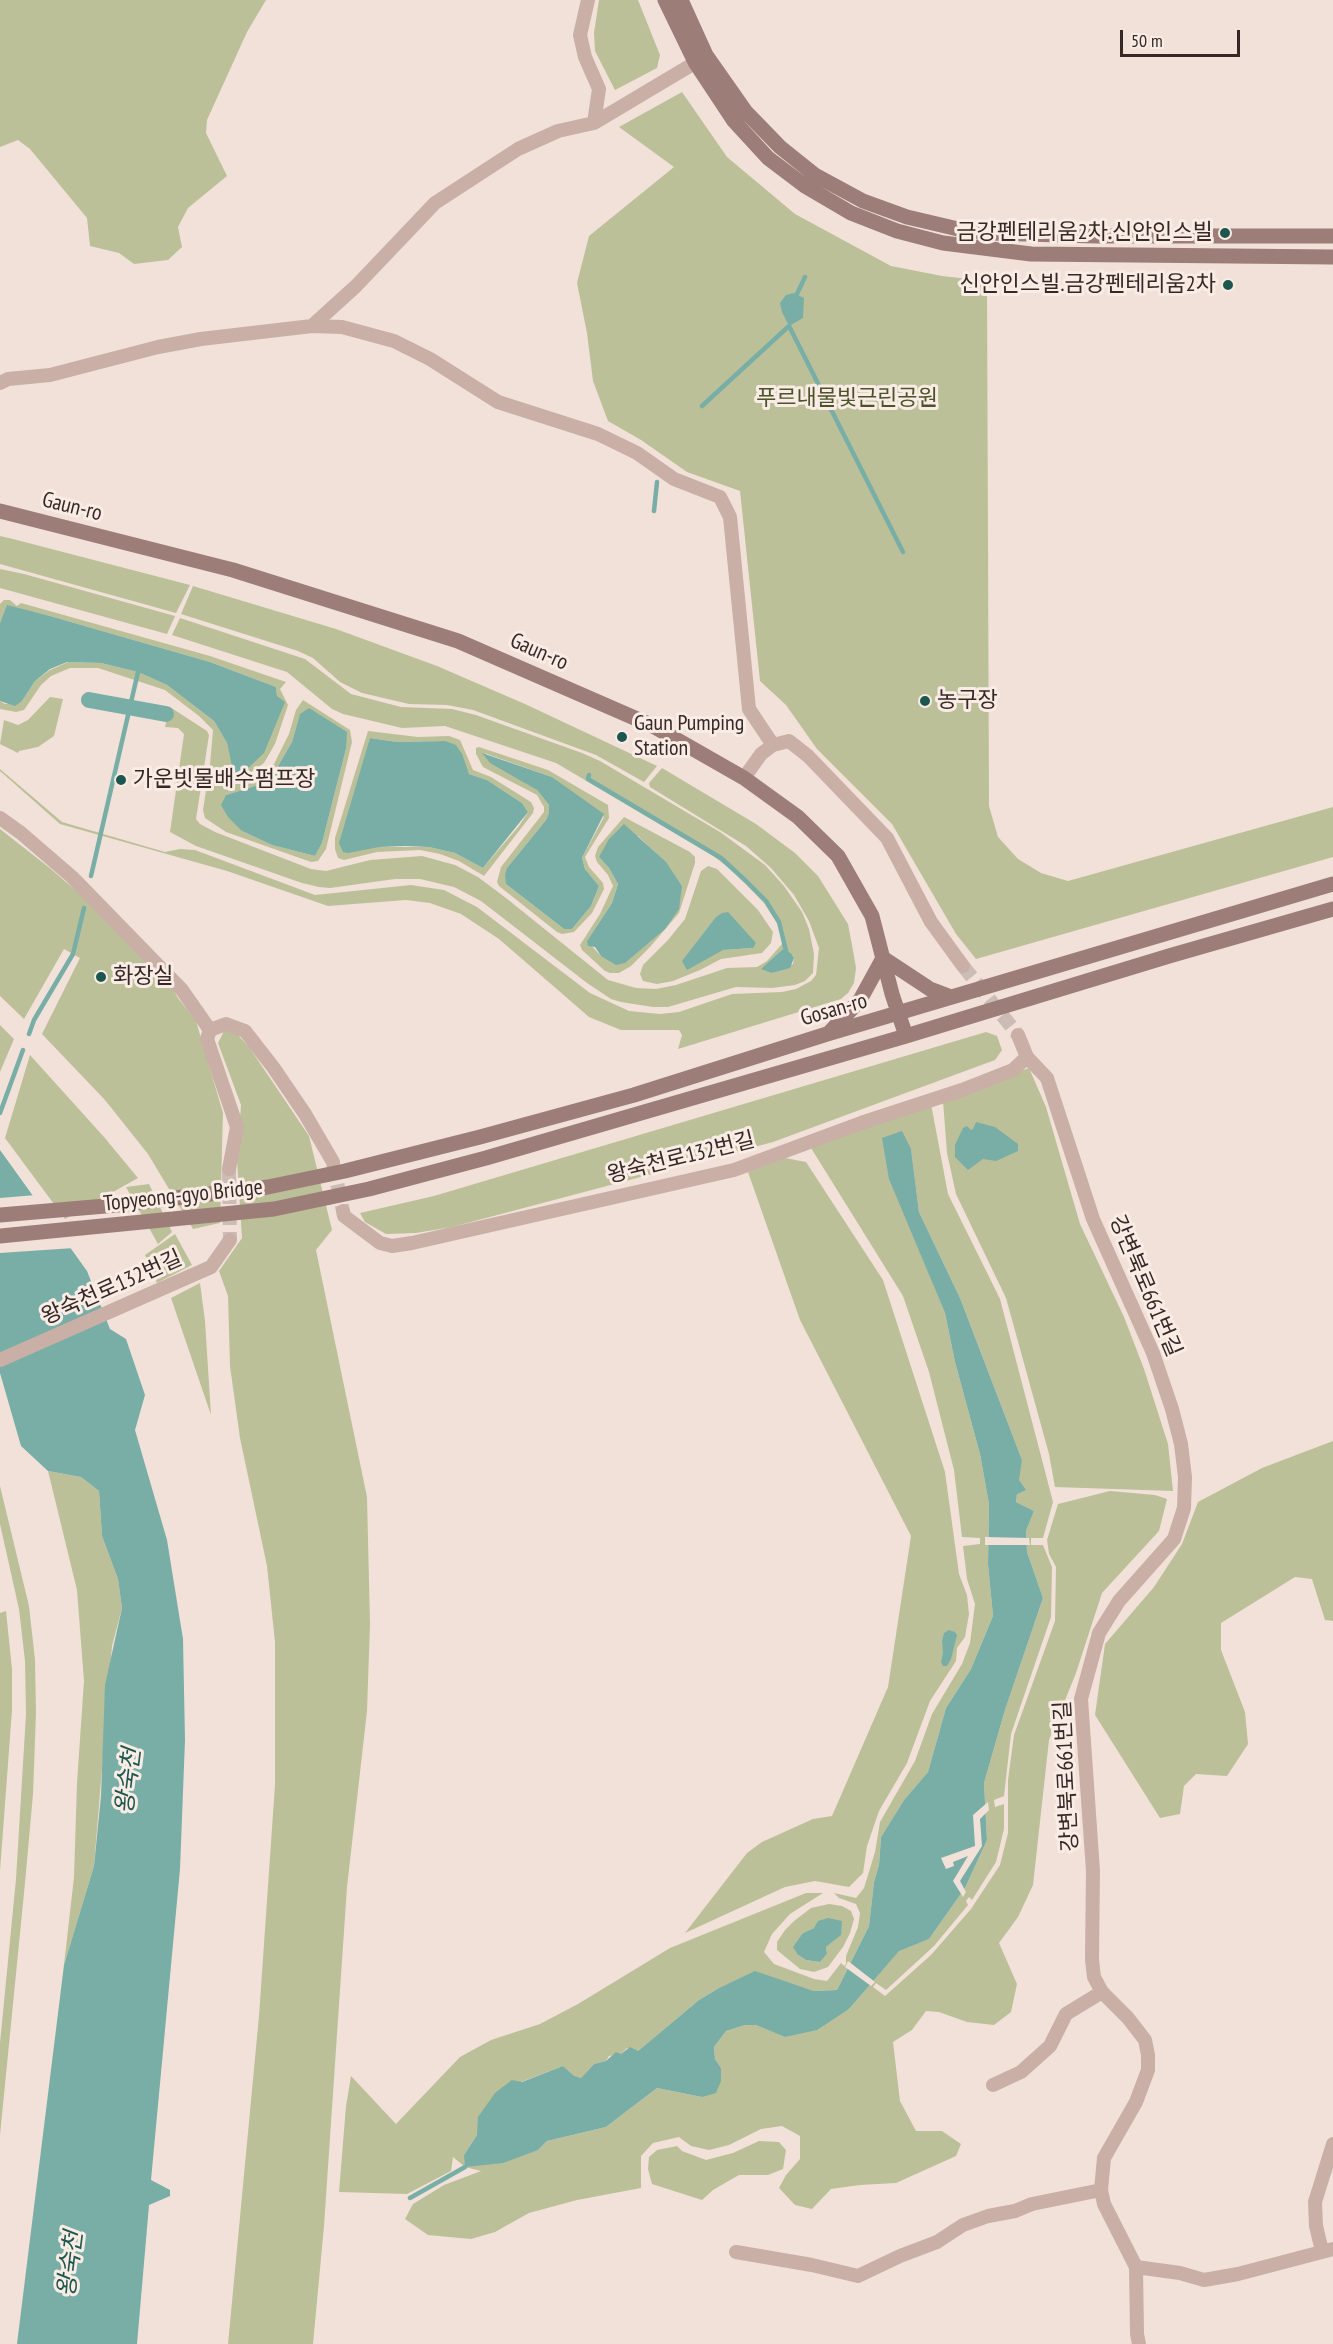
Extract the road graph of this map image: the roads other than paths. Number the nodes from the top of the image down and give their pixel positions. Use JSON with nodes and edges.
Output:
{"nodes":[{"id":1,"x":588,"y":0,"type":"edge"},
{"id":2,"x":665,"y":0,"type":"edge"},
{"id":3,"x":681,"y":0,"type":"edge"},
{"id":4,"x":701,"y":59,"type":"junction"},
{"id":5,"x":594,"y":123,"type":"junction"},
{"id":6,"x":1333,"y":236,"type":"edge"},
{"id":7,"x":1333,"y":257,"type":"edge"},
{"id":8,"x":312,"y":326,"type":"junction"},
{"id":9,"x":0,"y":383,"type":"edge"},
{"id":10,"x":0,"y":511,"type":"edge"},
{"id":11,"x":773,"y":746,"type":"junction"},
{"id":12,"x":744,"y":778,"type":"junction"},
{"id":13,"x":0,"y":818,"type":"edge"},
{"id":14,"x":1333,"y":884,"type":"edge"},
{"id":15,"x":1333,"y":909,"type":"edge"},
{"id":16,"x":883,"y":958,"type":"junction"},
{"id":17,"x":963,"y":966,"type":"tunnel mouth"},
{"id":18,"x":951,"y":997,"type":"junction"},
{"id":19,"x":898,"y":1015,"type":"junction"},
{"id":20,"x":210,"y":1030,"type":"junction"},
{"id":21,"x":827,"y":1034,"type":"junction"},
{"id":22,"x":1018,"y":1035,"type":"tunnel mouth"},
{"id":23,"x":906,"y":1036,"type":"junction"},
{"id":24,"x":1028,"y":1057,"type":"junction"},
{"id":25,"x":339,"y":1166,"type":"junction"},
{"id":26,"x":229,"y":1169,"type":"tunnel mouth"},
{"id":27,"x":369,"y":1189,"type":"joint"},
{"id":28,"x":343,"y":1211,"type":"tunnel mouth"},
{"id":29,"x":0,"y":1215,"type":"edge"},
{"id":30,"x":0,"y":1236,"type":"edge"},
{"id":31,"x":230,"y":1240,"type":"tunnel mouth"},
{"id":32,"x":0,"y":1360,"type":"edge"},
{"id":33,"x":1102,"y":1992,"type":"junction"},
{"id":34,"x":993,"y":2085,"type":"dead end"},
{"id":35,"x":1333,"y":2144,"type":"edge"},
{"id":36,"x":1101,"y":2190,"type":"junction"},
{"id":37,"x":1328,"y":2250,"type":"edge"},
{"id":38,"x":736,"y":2252,"type":"dead end"},
{"id":39,"x":1136,"y":2267,"type":"junction"},
{"id":40,"x":1139,"y":2344,"type":"edge"}],
"edges":[{"from":1,"to":5,"type":"street"},
{"from":2,"to":4,"type":"street"},
{"from":3,"to":4,"type":"street"},
{"from":4,"to":5,"type":"street"},
{"from":4,"to":6,"type":"street"},
{"from":4,"to":7,"type":"street"},
{"from":5,"to":8,"type":"street"},
{"from":8,"to":9,"type":"street"},
{"from":8,"to":11,"type":"street"},
{"from":10,"to":12,"type":"street","name":"Gaun-ro"},
{"from":11,"to":12,"type":"street"},
{"from":11,"to":17,"type":"street"},
{"from":12,"to":16,"type":"street","name":"Gaun-ro"},
{"from":13,"to":20,"type":"street"},
{"from":14,"to":18,"type":"street","name":"Gosan-ro"},
{"from":15,"to":23,"type":"street","name":"Gosan-ro"},
{"from":16,"to":18,"type":"street"},
{"from":16,"to":19,"type":"street","name":"Gaun-ro"},
{"from":16,"to":21,"type":"street"},
{"from":18,"to":19,"type":"street","name":"Gosan-ro"},
{"from":19,"to":21,"type":"street","name":"Gosan-ro"},
{"from":19,"to":23,"type":"street","name":"Gaun-ro"},
{"from":20,"to":25,"type":"street"},
{"from":20,"to":26,"type":"street"},
{"from":21,"to":25,"type":"street","name":"Gosan-ro"},
{"from":22,"to":24,"type":"street","name":"강변북로661번길"},
{"from":23,"to":27,"type":"street","name":"Gosan-ro"},
{"from":24,"to":28,"type":"street","name":"왕숙천로132번길"},
{"from":24,"to":33,"type":"street","name":"강변북로661번길"},
{"from":25,"to":29,"type":"street","name":"Topyeong-gyo Bridge"},
{"from":27,"to":30,"type":"street","name":"Topyeong-gyo Bridge"},
{"from":31,"to":32,"type":"street","name":"왕숙천로132번길"},
{"from":33,"to":34,"type":"street"},
{"from":33,"to":36,"type":"street","name":"강변북로661번길"},
{"from":35,"to":37,"type":"street"},
{"from":36,"to":38,"type":"street"},
{"from":36,"to":39,"type":"street","name":"강변북로661번길"},
{"from":37,"to":39,"type":"street"},
{"from":39,"to":40,"type":"street"}]}
